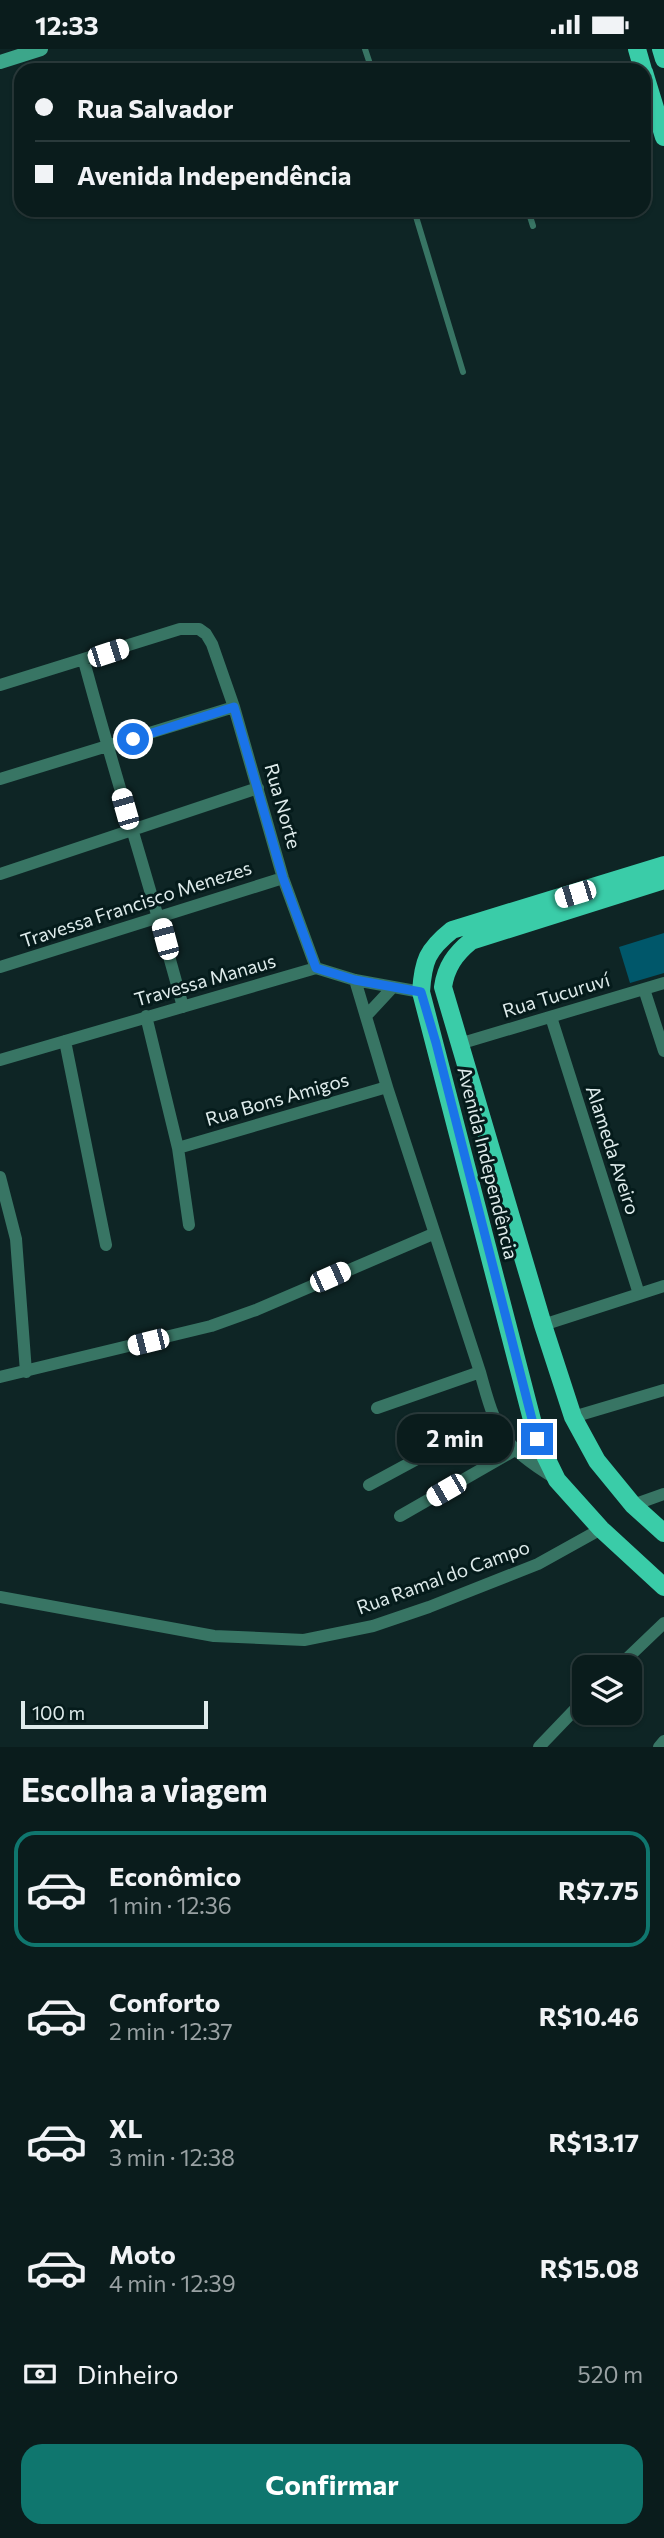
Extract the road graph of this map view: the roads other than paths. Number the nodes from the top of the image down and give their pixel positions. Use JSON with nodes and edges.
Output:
{"nodes":[{"id":1,"x":41,"y":49,"type":"edge"},
{"id":2,"x":661,"y":49,"type":"edge"},
{"id":3,"x":664,"y":59,"type":"edge"},
{"id":4,"x":0,"y":62,"type":"edge"},
{"id":5,"x":651,"y":94,"type":"edge"},
{"id":6,"x":664,"y":137,"type":"edge"},
{"id":7,"x":416,"y":217,"type":"edge"},
{"id":8,"x":530,"y":217,"type":"edge"},
{"id":9,"x":533,"y":226,"type":"dead end"},
{"id":10,"x":463,"y":372,"type":"dead end"},
{"id":11,"x":84,"y":661,"type":"junction"},
{"id":12,"x":0,"y":685,"type":"edge"},
{"id":13,"x":234,"y":707,"type":"junction"},
{"id":14,"x":107,"y":747,"type":"junction"},
{"id":15,"x":0,"y":779,"type":"edge"},
{"id":16,"x":258,"y":787,"type":"junction"},
{"id":17,"x":131,"y":830,"type":"junction"},
{"id":18,"x":664,"y":865,"type":"edge"},
{"id":19,"x":0,"y":874,"type":"edge"},
{"id":20,"x":283,"y":878,"type":"junction"},
{"id":21,"x":664,"y":880,"type":"edge"},
{"id":22,"x":159,"y":916,"type":"junction"},
{"id":23,"x":0,"y":967,"type":"edge"},
{"id":24,"x":316,"y":968,"type":"junction"},
{"id":25,"x":355,"y":980,"type":"junction"},
{"id":26,"x":664,"y":983,"type":"edge"},
{"id":27,"x":393,"y":987,"type":"junction"},
{"id":28,"x":644,"y":989,"type":"junction"},
{"id":29,"x":421,"y":992,"type":"junction"},
{"id":30,"x":183,"y":1007,"type":"junction"},
{"id":31,"x":146,"y":1016,"type":"junction"},
{"id":32,"x":366,"y":1016,"type":"junction"},
{"id":33,"x":551,"y":1017,"type":"junction"},
{"id":34,"x":65,"y":1041,"type":"junction"},
{"id":35,"x":459,"y":1044,"type":"junction"},
{"id":36,"x":664,"y":1051,"type":"edge"},
{"id":37,"x":0,"y":1059,"type":"edge"},
{"id":38,"x":387,"y":1087,"type":"junction"},
{"id":39,"x":178,"y":1148,"type":"junction"},
{"id":40,"x":0,"y":1177,"type":"edge"},
{"id":41,"x":189,"y":1225,"type":"dead end"},
{"id":42,"x":433,"y":1234,"type":"junction"},
{"id":43,"x":106,"y":1245,"type":"dead end"},
{"id":44,"x":664,"y":1286,"type":"edge"},
{"id":45,"x":639,"y":1294,"type":"junction"},
{"id":46,"x":543,"y":1325,"type":"junction"},
{"id":47,"x":26,"y":1372,"type":"junction"},
{"id":48,"x":480,"y":1372,"type":"junction"},
{"id":49,"x":0,"y":1377,"type":"edge"},
{"id":50,"x":664,"y":1390,"type":"edge"},
{"id":51,"x":377,"y":1408,"type":"dead end"},
{"id":52,"x":573,"y":1416,"type":"junction"},
{"id":53,"x":493,"y":1418,"type":"junction"},
{"id":54,"x":515,"y":1450,"type":"junction"},
{"id":55,"x":557,"y":1480,"type":"junction"},
{"id":56,"x":369,"y":1485,"type":"dead end"},
{"id":57,"x":664,"y":1494,"type":"edge"},
{"id":58,"x":633,"y":1505,"type":"junction"},
{"id":59,"x":400,"y":1516,"type":"dead end"},
{"id":60,"x":601,"y":1529,"type":"junction"},
{"id":61,"x":664,"y":1533,"type":"edge"},
{"id":62,"x":664,"y":1587,"type":"edge"},
{"id":63,"x":0,"y":1597,"type":"edge"},
{"id":64,"x":664,"y":1623,"type":"edge"},
{"id":65,"x":631,"y":1655,"type":"edge"},
{"id":66,"x":572,"y":1713,"type":"edge"},
{"id":67,"x":664,"y":1741,"type":"edge"},
{"id":68,"x":540,"y":1747,"type":"edge"},
{"id":69,"x":659,"y":1747,"type":"edge"}],
"edges":[{"from":1,"to":4,"type":"street"},
{"from":2,"to":3,"type":"main road"},
{"from":5,"to":6,"type":"main road"},
{"from":7,"to":10,"type":"lane"},
{"from":8,"to":9,"type":"lane"},
{"from":11,"to":12,"type":"street"},
{"from":11,"to":13,"type":"street","name":"Rua Norte"},
{"from":11,"to":14,"type":"street"},
{"from":13,"to":14,"type":"street"},
{"from":13,"to":16,"type":"street","name":"Rua Norte"},
{"from":14,"to":15,"type":"street"},
{"from":14,"to":17,"type":"street"},
{"from":16,"to":17,"type":"street"},
{"from":16,"to":20,"type":"street","name":"Rua Norte"},
{"from":17,"to":19,"type":"street"},
{"from":17,"to":22,"type":"street"},
{"from":18,"to":29,"type":"main road","name":"Avenida Independência"},
{"from":20,"to":22,"type":"street","name":"Travessa Francisco Menezes"},
{"from":20,"to":24,"type":"street","name":"Rua Norte"},
{"from":21,"to":35,"type":"main road","name":"Avenida Independência"},
{"from":22,"to":23,"type":"street","name":"Travessa Francisco Menezes"},
{"from":22,"to":30,"type":"street"},
{"from":24,"to":25,"type":"street"},
{"from":24,"to":30,"type":"street","name":"Travessa Manaus"},
{"from":25,"to":27,"type":"street"},
{"from":25,"to":32,"type":"street"},
{"from":26,"to":28,"type":"street","name":"Rua Tucuruví"},
{"from":27,"to":29,"type":"street"},
{"from":27,"to":32,"type":"street"},
{"from":28,"to":33,"type":"street","name":"Rua Tucuruví"},
{"from":28,"to":36,"type":"street"},
{"from":29,"to":55,"type":"main road","name":"Avenida Independência"},
{"from":30,"to":31,"type":"street","name":"Travessa Manaus"},
{"from":31,"to":34,"type":"street","name":"Travessa Manaus"},
{"from":31,"to":39,"type":"street"},
{"from":32,"to":38,"type":"street"},
{"from":33,"to":35,"type":"street","name":"Rua Tucuruví"},
{"from":33,"to":45,"type":"street","name":"Alameda Aveiro"},
{"from":34,"to":37,"type":"street","name":"Travessa Manaus"},
{"from":34,"to":43,"type":"street"},
{"from":35,"to":46,"type":"main road","name":"Avenida Independência"},
{"from":38,"to":39,"type":"street","name":"Rua Bons Amigos"},
{"from":38,"to":42,"type":"street"},
{"from":39,"to":41,"type":"street"},
{"from":40,"to":47,"type":"street"},
{"from":42,"to":47,"type":"street"},
{"from":42,"to":48,"type":"street"},
{"from":44,"to":45,"type":"street"},
{"from":45,"to":46,"type":"street"},
{"from":46,"to":52,"type":"main road","name":"Avenida Independência"},
{"from":47,"to":49,"type":"street"},
{"from":48,"to":51,"type":"street"},
{"from":48,"to":53,"type":"street"},
{"from":50,"to":52,"type":"street"},
{"from":52,"to":58,"type":"main road","name":"Avenida Independência"},
{"from":53,"to":54,"type":"street"},
{"from":53,"to":56,"type":"street"},
{"from":54,"to":55,"type":"street"},
{"from":54,"to":59,"type":"street"},
{"from":55,"to":60,"type":"main road","name":"Avenida Independência"},
{"from":57,"to":58,"type":"street"},
{"from":58,"to":61,"type":"main road","name":"Avenida Independência"},
{"from":60,"to":62,"type":"main road","name":"Avenida Independência"},
{"from":60,"to":63,"type":"street","name":"Rua Ramal do Campo"},
{"from":64,"to":65,"type":"street"},
{"from":66,"to":68,"type":"street"},
{"from":67,"to":69,"type":"street"}]}
